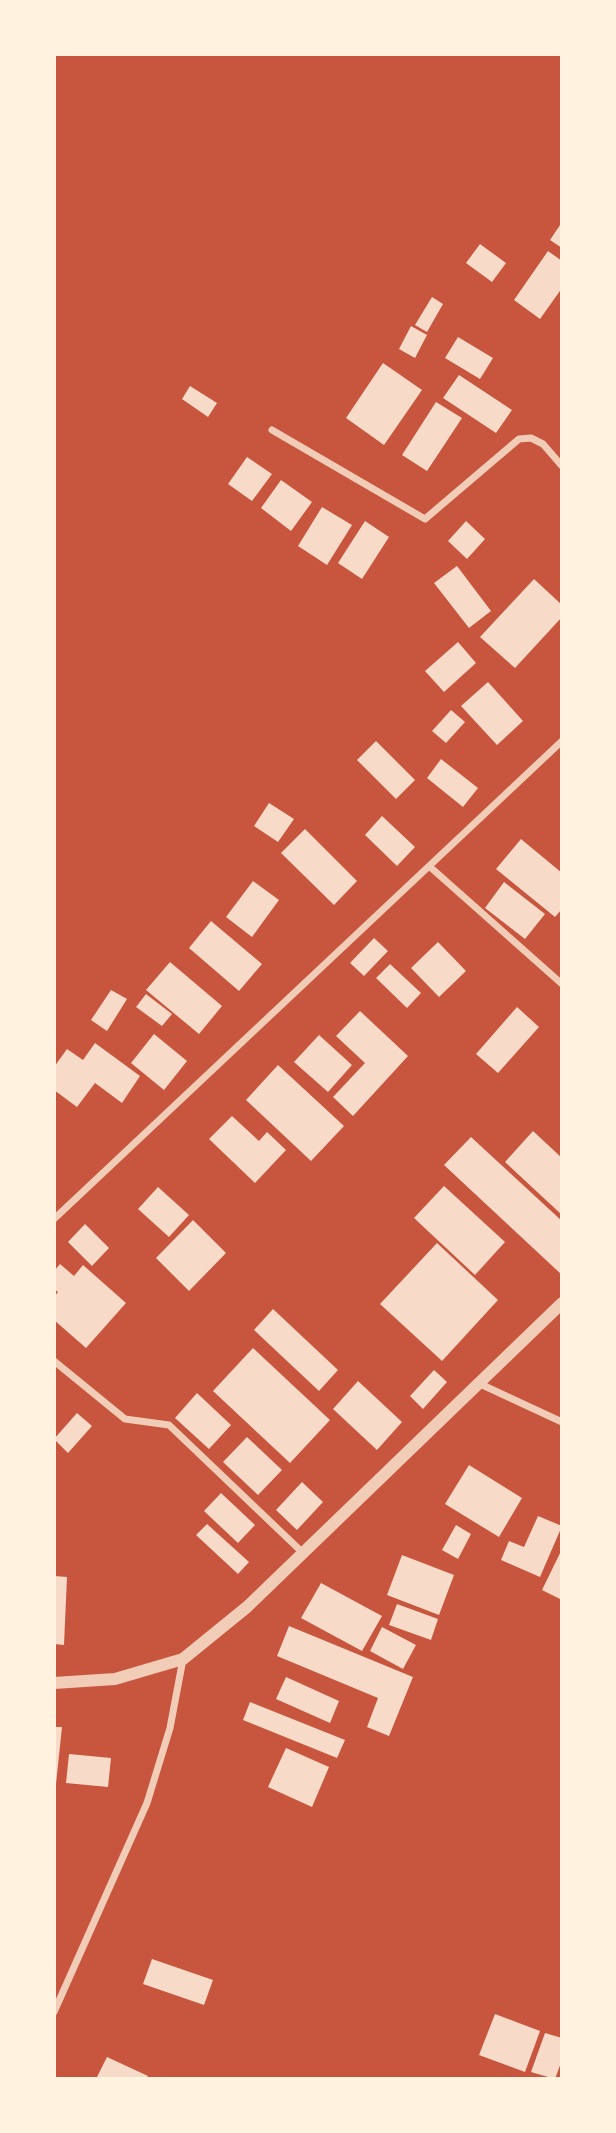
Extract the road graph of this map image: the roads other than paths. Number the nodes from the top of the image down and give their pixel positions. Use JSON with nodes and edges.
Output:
{"nodes":[{"id":1,"x":272,"y":430,"type":"dead end"},
{"id":2,"x":562,"y":466,"type":"edge"},
{"id":3,"x":562,"y":741,"type":"edge"},
{"id":4,"x":429,"y":866,"type":"junction"},
{"id":5,"x":562,"y":984,"type":"edge"},
{"id":6,"x":54,"y":1219,"type":"edge"},
{"id":7,"x":562,"y":1303,"type":"edge"},
{"id":8,"x":54,"y":1361,"type":"edge"},
{"id":9,"x":477,"y":1383,"type":"junction"},
{"id":10,"x":562,"y":1422,"type":"edge"},
{"id":11,"x":302,"y":1552,"type":"junction"},
{"id":12,"x":183,"y":1659,"type":"junction"},
{"id":13,"x":54,"y":1683,"type":"edge"},
{"id":14,"x":54,"y":2012,"type":"edge"}],
"edges":[{"from":1,"to":2,"type":"street"},
{"from":3,"to":4,"type":"street"},
{"from":4,"to":5,"type":"street"},
{"from":4,"to":6,"type":"street"},
{"from":7,"to":9,"type":"street"},
{"from":8,"to":11,"type":"street"},
{"from":9,"to":10,"type":"street"},
{"from":9,"to":11,"type":"street"},
{"from":11,"to":12,"type":"street"},
{"from":12,"to":13,"type":"street"},
{"from":12,"to":14,"type":"street"}]}
